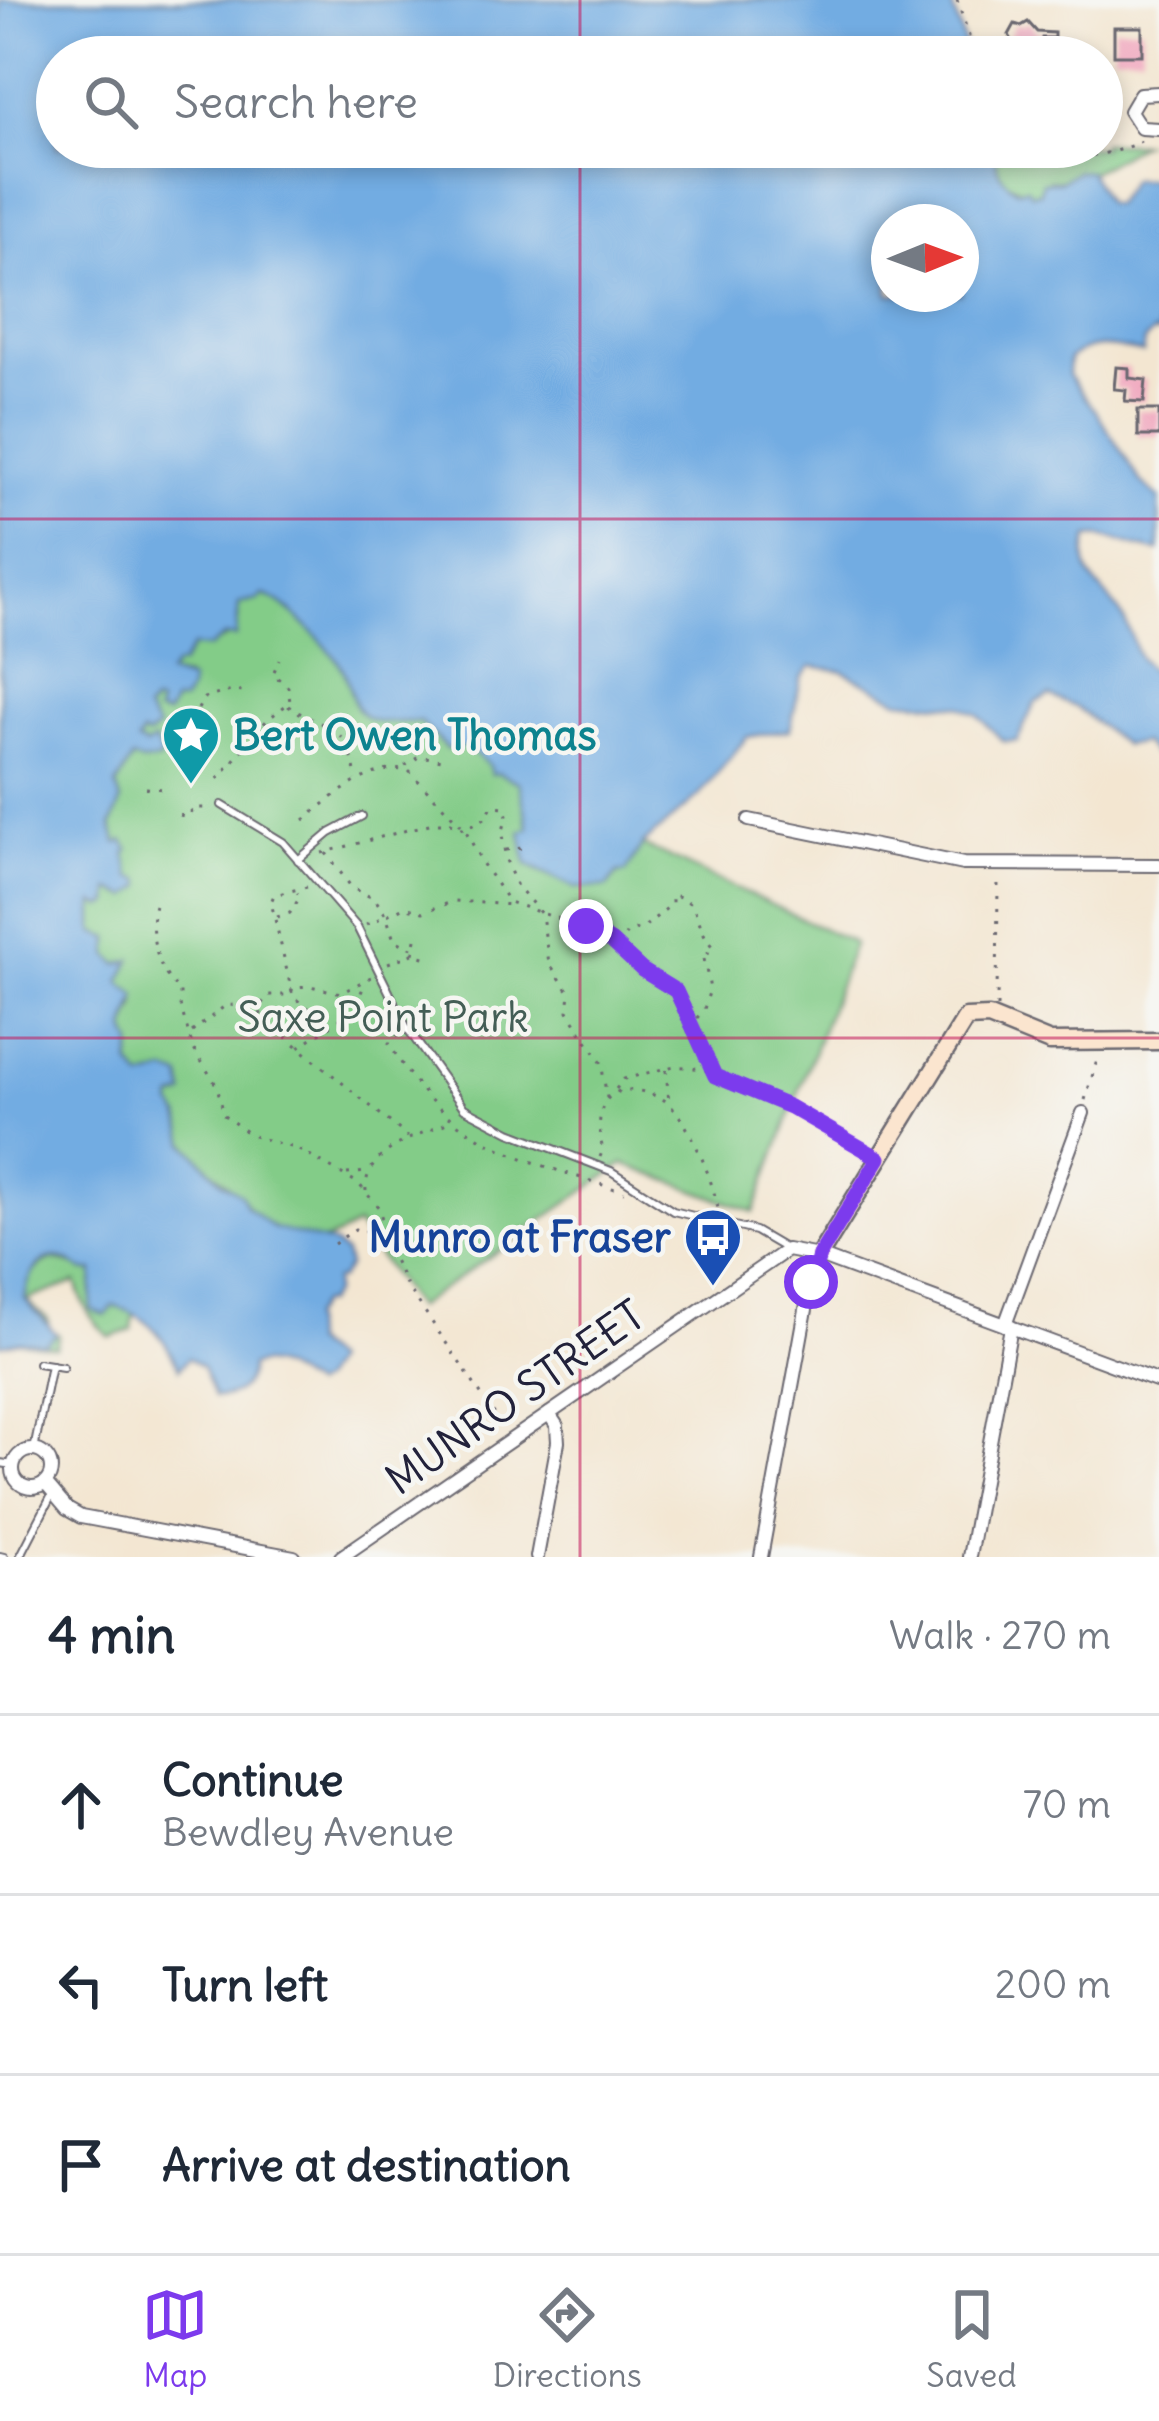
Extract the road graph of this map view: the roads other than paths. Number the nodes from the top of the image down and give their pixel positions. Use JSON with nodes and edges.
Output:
{"nodes":[{"id":1,"x":1159,"y":93,"type":"edge"},
{"id":2,"x":1155,"y":130,"type":"edge"},
{"id":3,"x":223,"y":805,"type":"dead end"},
{"id":4,"x":362,"y":815,"type":"dead end"},
{"id":5,"x":749,"y":820,"type":"dead end"},
{"id":6,"x":298,"y":860,"type":"junction"},
{"id":7,"x":1159,"y":865,"type":"edge"},
{"id":8,"x":1159,"y":1041,"type":"edge"},
{"id":9,"x":1083,"y":1114,"type":"road end"},
{"id":10,"x":787,"y":1250,"type":"junction"},
{"id":11,"x":819,"y":1256,"type":"junction"},
{"id":12,"x":1008,"y":1326,"type":"junction"},
{"id":13,"x":38,"y":1363,"type":"dead end"},
{"id":14,"x":51,"y":1365,"type":"junction"},
{"id":15,"x":63,"y":1367,"type":"dead end"},
{"id":16,"x":1159,"y":1382,"type":"edge"},
{"id":17,"x":549,"y":1414,"type":"junction"},
{"id":18,"x":34,"y":1450,"type":"junction"},
{"id":19,"x":7,"y":1464,"type":"edge"},
{"id":20,"x":49,"y":1488,"type":"junction"},
{"id":21,"x":20,"y":1557,"type":"edge"},
{"id":22,"x":295,"y":1557,"type":"edge"},
{"id":23,"x":341,"y":1557,"type":"edge"},
{"id":24,"x":537,"y":1557,"type":"edge"},
{"id":25,"x":761,"y":1557,"type":"edge"},
{"id":26,"x":969,"y":1557,"type":"edge"}],
"edges":[{"from":1,"to":2,"type":"street"},
{"from":3,"to":6,"type":"lane"},
{"from":4,"to":6,"type":"lane"},
{"from":5,"to":7,"type":"street"},
{"from":6,"to":10,"type":"lane"},
{"from":8,"to":11,"type":"street"},
{"from":9,"to":12,"type":"street"},
{"from":10,"to":11,"type":"street"},
{"from":10,"to":17,"type":"street","name":"MUNRO STREET"},
{"from":11,"to":12,"type":"street"},
{"from":11,"to":25,"type":"street"},
{"from":12,"to":16,"type":"street"},
{"from":12,"to":26,"type":"street"},
{"from":13,"to":14,"type":"lane"},
{"from":14,"to":15,"type":"lane"},
{"from":14,"to":18,"type":"lane"},
{"from":17,"to":23,"type":"street","name":"MUNRO STREET"},
{"from":17,"to":24,"type":"street"},
{"from":18,"to":19,"type":"street"},
{"from":18,"to":20,"type":"street"},
{"from":19,"to":20,"type":"street"},
{"from":20,"to":21,"type":"lane"},
{"from":20,"to":22,"type":"street"}]}
